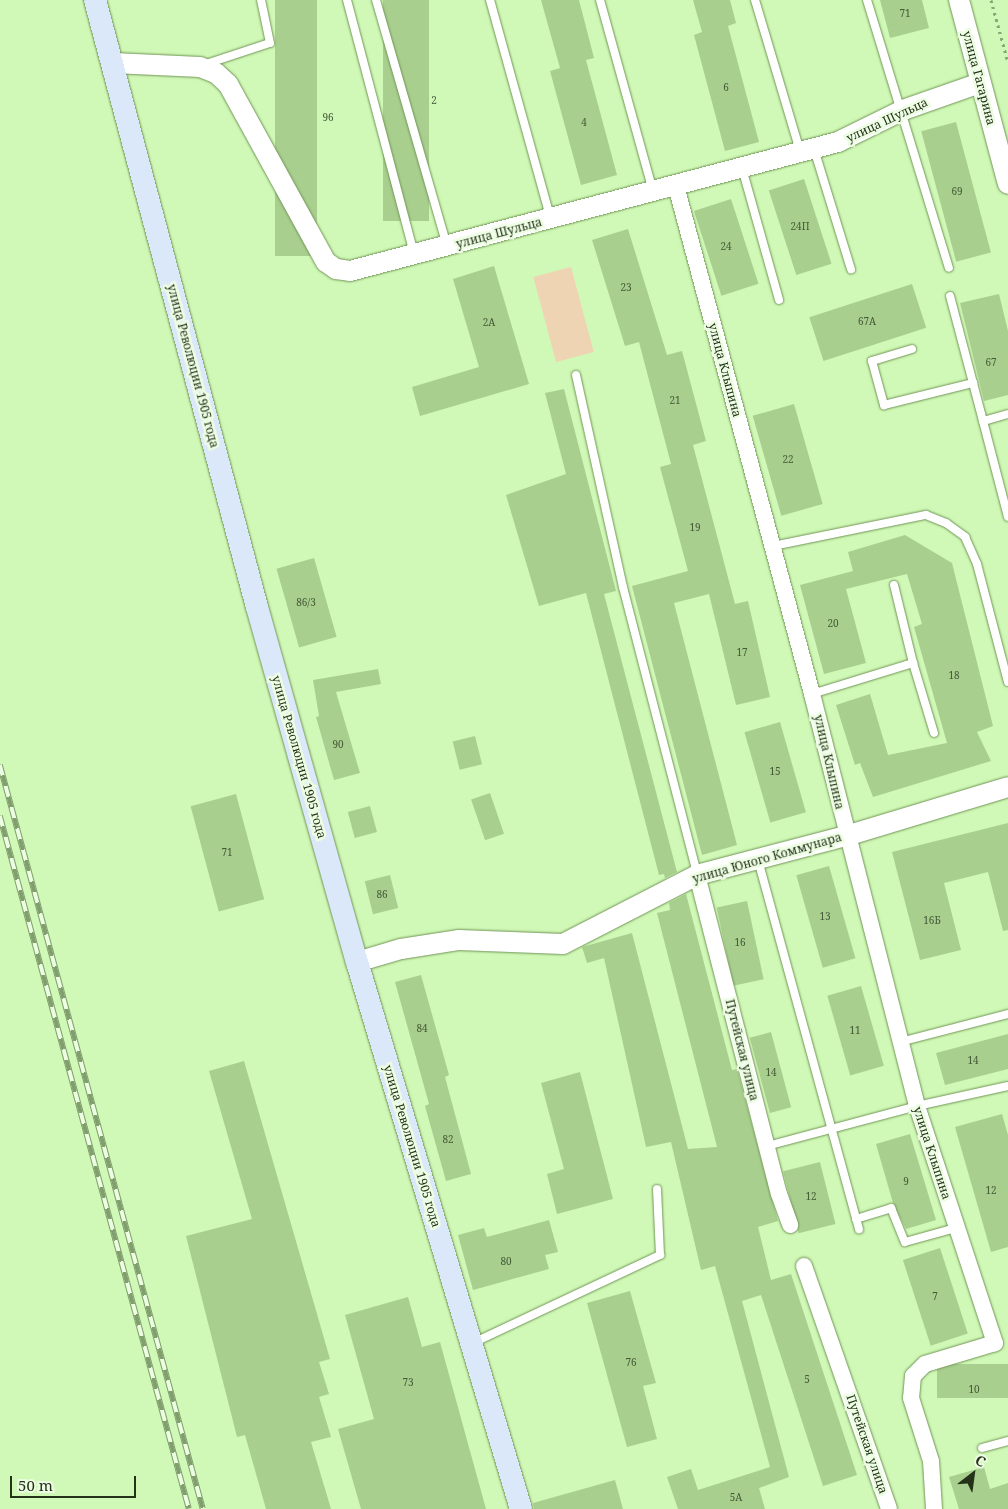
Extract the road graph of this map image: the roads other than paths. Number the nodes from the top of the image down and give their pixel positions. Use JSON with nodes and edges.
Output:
{"nodes":[{"id":1,"x":95,"y":0,"type":"edge"},
{"id":2,"x":262,"y":0,"type":"edge"},
{"id":3,"x":347,"y":0,"type":"edge"},
{"id":4,"x":376,"y":0,"type":"edge"},
{"id":5,"x":490,"y":0,"type":"edge"},
{"id":6,"x":600,"y":0,"type":"edge"},
{"id":7,"x":755,"y":0,"type":"edge"},
{"id":8,"x":868,"y":0,"type":"edge"},
{"id":9,"x":959,"y":0,"type":"edge"},
{"id":10,"x":113,"y":63,"type":"junction"},
{"id":11,"x":200,"y":66,"type":"junction"},
{"id":12,"x":980,"y":82,"type":"junction"},
{"id":13,"x":903,"y":110,"type":"junction"},
{"id":14,"x":807,"y":151,"type":"junction"},
{"id":15,"x":1004,"y":152,"type":"edge"},
{"id":16,"x":742,"y":168,"type":"junction"},
{"id":17,"x":1008,"y":184,"type":"edge"},
{"id":18,"x":676,"y":186,"type":"junction"},
{"id":19,"x":653,"y":192,"type":"junction"},
{"id":20,"x":551,"y":220,"type":"junction"},
{"id":21,"x":447,"y":248,"type":"junction"},
{"id":22,"x":415,"y":256,"type":"junction"},
{"id":23,"x":949,"y":268,"type":"dead end"},
{"id":24,"x":850,"y":269,"type":"dead end"},
{"id":25,"x":950,"y":296,"type":"dead end"},
{"id":26,"x":779,"y":300,"type":"dead end"},
{"id":27,"x":912,"y":349,"type":"dead end"},
{"id":28,"x":576,"y":375,"type":"dead end"},
{"id":29,"x":973,"y":383,"type":"junction"},
{"id":30,"x":1008,"y":414,"type":"edge"},
{"id":31,"x":983,"y":421,"type":"junction"},
{"id":32,"x":1008,"y":517,"type":"edge"},
{"id":33,"x":773,"y":546,"type":"junction"},
{"id":34,"x":894,"y":585,"type":"dead end"},
{"id":35,"x":913,"y":663,"type":"junction"},
{"id":36,"x":1008,"y":682,"type":"edge"},
{"id":37,"x":812,"y":694,"type":"junction"},
{"id":38,"x":934,"y":734,"type":"dead end"},
{"id":39,"x":1008,"y":787,"type":"edge"},
{"id":40,"x":846,"y":836,"type":"junction"},
{"id":41,"x":758,"y":859,"type":"junction"},
{"id":42,"x":697,"y":875,"type":"junction"},
{"id":43,"x":357,"y":962,"type":"junction"},
{"id":44,"x":1008,"y":1014,"type":"edge"},
{"id":45,"x":900,"y":1042,"type":"junction"},
{"id":46,"x":1008,"y":1086,"type":"edge"},
{"id":47,"x":917,"y":1106,"type":"junction"},
{"id":48,"x":831,"y":1129,"type":"junction"},
{"id":49,"x":767,"y":1146,"type":"junction"},
{"id":50,"x":657,"y":1189,"type":"dead end"},
{"id":51,"x":856,"y":1219,"type":"junction"},
{"id":52,"x":790,"y":1225,"type":"dead end"},
{"id":53,"x":956,"y":1228,"type":"junction"},
{"id":54,"x":859,"y":1229,"type":"dead end"},
{"id":55,"x":804,"y":1266,"type":"dead end"},
{"id":56,"x":471,"y":1344,"type":"junction"},
{"id":57,"x":1008,"y":1441,"type":"edge"},
{"id":58,"x":982,"y":1448,"type":"dead end"},
{"id":59,"x":521,"y":1509,"type":"edge"},
{"id":60,"x":889,"y":1509,"type":"edge"},
{"id":61,"x":934,"y":1509,"type":"edge"}],
"edges":[{"from":1,"to":10,"type":"main road","name":"улица Революции 1905 года"},
{"from":2,"to":11,"type":"lane"},
{"from":3,"to":22,"type":"lane"},
{"from":4,"to":21,"type":"lane"},
{"from":5,"to":20,"type":"lane"},
{"from":6,"to":19,"type":"lane"},
{"from":7,"to":14,"type":"lane"},
{"from":8,"to":13,"type":"lane"},
{"from":9,"to":12,"type":"street","name":"улица Гагарина"},
{"from":10,"to":11,"type":"street","name":"улица Шульца"},
{"from":10,"to":43,"type":"main road","name":"улица Революции 1905 года"},
{"from":11,"to":22,"type":"street","name":"улица Шульца"},
{"from":12,"to":13,"type":"street","name":"улица Шульца"},
{"from":12,"to":15,"type":"street","name":"улица Гагарина"},
{"from":13,"to":14,"type":"street","name":"улица Шульца"},
{"from":13,"to":23,"type":"lane"},
{"from":14,"to":16,"type":"street","name":"улица Шульца"},
{"from":14,"to":24,"type":"lane"},
{"from":15,"to":17,"type":"street","name":"улица Гагарина"},
{"from":16,"to":18,"type":"street","name":"улица Шульца"},
{"from":16,"to":26,"type":"lane"},
{"from":18,"to":19,"type":"street","name":"улица Шульца"},
{"from":18,"to":33,"type":"street","name":"улица Клыпина"},
{"from":19,"to":20,"type":"street","name":"улица Шульца"},
{"from":20,"to":21,"type":"street","name":"улица Шульца"},
{"from":21,"to":22,"type":"street","name":"улица Шульца"},
{"from":25,"to":29,"type":"lane"},
{"from":27,"to":29,"type":"lane"},
{"from":28,"to":42,"type":"lane"},
{"from":29,"to":31,"type":"lane"},
{"from":30,"to":31,"type":"lane"},
{"from":31,"to":32,"type":"lane"},
{"from":33,"to":36,"type":"lane"},
{"from":33,"to":37,"type":"street","name":"улица Клыпина"},
{"from":34,"to":35,"type":"lane"},
{"from":35,"to":37,"type":"lane"},
{"from":35,"to":38,"type":"lane"},
{"from":37,"to":40,"type":"street","name":"улица Клыпина"},
{"from":39,"to":40,"type":"street","name":"улица Юного Коммунара"},
{"from":40,"to":41,"type":"street","name":"улица Юного Коммунара"},
{"from":40,"to":45,"type":"street","name":"улица Клыпина"},
{"from":41,"to":42,"type":"street","name":"улица Юного Коммунара"},
{"from":41,"to":48,"type":"lane"},
{"from":42,"to":43,"type":"street","name":"улица Юного Коммунара"},
{"from":42,"to":49,"type":"street","name":"Путейская улица"},
{"from":43,"to":56,"type":"main road","name":"улица Революции 1905 года"},
{"from":44,"to":45,"type":"lane"},
{"from":45,"to":47,"type":"street","name":"улица Клыпина"},
{"from":46,"to":47,"type":"lane"},
{"from":47,"to":48,"type":"lane"},
{"from":47,"to":53,"type":"street","name":"улица Клыпина"},
{"from":48,"to":49,"type":"lane"},
{"from":48,"to":51,"type":"lane"},
{"from":49,"to":52,"type":"street","name":"Путейская улица"},
{"from":50,"to":56,"type":"lane"},
{"from":51,"to":53,"type":"lane"},
{"from":51,"to":54,"type":"lane"},
{"from":53,"to":61,"type":"street","name":"улица Клыпина"},
{"from":55,"to":60,"type":"street","name":"Путейская улица"},
{"from":56,"to":59,"type":"main road","name":"улица Революции 1905 года"},
{"from":57,"to":58,"type":"lane"}]}
